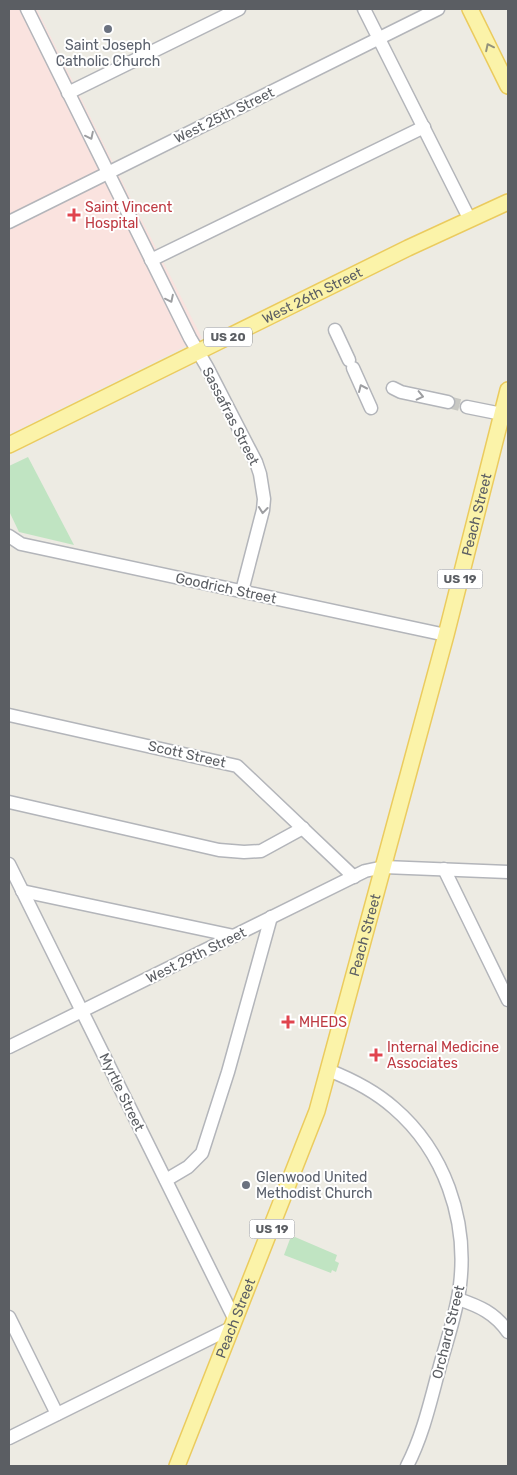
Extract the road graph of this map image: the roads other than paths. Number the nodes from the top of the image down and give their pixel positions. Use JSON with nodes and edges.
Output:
{"nodes":[{"id":1,"x":28,"y":9,"type":"edge"},
{"id":2,"x":239,"y":9,"type":"edge"},
{"id":3,"x":364,"y":9,"type":"edge"},
{"id":4,"x":438,"y":9,"type":"edge"},
{"id":5,"x":470,"y":9,"type":"edge"},
{"id":6,"x":379,"y":38,"type":"junction"},
{"id":7,"x":508,"y":86,"type":"edge"},
{"id":8,"x":68,"y":92,"type":"junction"},
{"id":9,"x":424,"y":127,"type":"junction"},
{"id":10,"x":108,"y":173,"type":"junction"},
{"id":11,"x":508,"y":202,"type":"edge"},
{"id":12,"x":470,"y":220,"type":"junction"},
{"id":13,"x":9,"y":222,"type":"edge"},
{"id":14,"x":151,"y":260,"type":"junction"},
{"id":15,"x":335,"y":330,"type":"dead end"},
{"id":16,"x":198,"y":352,"type":"junction"},
{"id":17,"x":393,"y":388,"type":"dead end"},
{"id":18,"x":508,"y":390,"type":"edge"},
{"id":19,"x":448,"y":402,"type":"tunnel mouth"},
{"id":20,"x":467,"y":407,"type":"tunnel mouth"},
{"id":21,"x":371,"y":408,"type":"dead end"},
{"id":22,"x":502,"y":414,"type":"junction"},
{"id":23,"x":9,"y":445,"type":"edge"},
{"id":24,"x":9,"y":536,"type":"edge"},
{"id":25,"x":242,"y":591,"type":"junction"},
{"id":26,"x":446,"y":636,"type":"junction"},
{"id":27,"x":9,"y":715,"type":"edge"},
{"id":28,"x":9,"y":802,"type":"edge"},
{"id":29,"x":303,"y":828,"type":"junction"},
{"id":30,"x":9,"y":864,"type":"edge"},
{"id":31,"x":384,"y":867,"type":"junction"},
{"id":32,"x":444,"y":869,"type":"junction"},
{"id":33,"x":508,"y":872,"type":"edge"},
{"id":34,"x":354,"y":877,"type":"junction"},
{"id":35,"x":22,"y":891,"type":"junction"},
{"id":36,"x":271,"y":918,"type":"junction"},
{"id":37,"x":234,"y":936,"type":"junction"},
{"id":38,"x":508,"y":1000,"type":"edge"},
{"id":39,"x":82,"y":1011,"type":"junction"},
{"id":40,"x":9,"y":1047,"type":"edge"},
{"id":41,"x":328,"y":1070,"type":"junction"},
{"id":42,"x":166,"y":1180,"type":"junction"},
{"id":43,"x":458,"y":1299,"type":"junction"},
{"id":44,"x":9,"y":1317,"type":"edge"},
{"id":45,"x":234,"y":1324,"type":"junction"},
{"id":46,"x":508,"y":1332,"type":"edge"},
{"id":47,"x":56,"y":1414,"type":"junction"},
{"id":48,"x":9,"y":1438,"type":"edge"},
{"id":49,"x":177,"y":1466,"type":"edge"},
{"id":50,"x":407,"y":1466,"type":"edge"}],
"edges":[{"from":1,"to":8,"type":"street","name":"Sassafras Street"},
{"from":2,"to":8,"type":"street"},
{"from":3,"to":6,"type":"street"},
{"from":4,"to":6,"type":"street","name":"West 25th Street"},
{"from":7,"to":5,"type":"main road","one_way":true},
{"from":6,"to":9,"type":"street"},
{"from":6,"to":10,"type":"street","name":"West 25th Street"},
{"from":8,"to":10,"type":"street","name":"Sassafras Street","one_way":true},
{"from":9,"to":12,"type":"street"},
{"from":9,"to":14,"type":"street"},
{"from":10,"to":13,"type":"street","name":"West 25th Street"},
{"from":10,"to":14,"type":"street","name":"Sassafras Street"},
{"from":11,"to":12,"type":"main road","name":"West 26th Street","number":"US 20"},
{"from":12,"to":16,"type":"main road","name":"West 26th Street","number":"US 20"},
{"from":14,"to":16,"type":"street","name":"Sassafras Street","one_way":true},
{"from":21,"to":15,"type":"street","one_way":true},
{"from":16,"to":23,"type":"main road","name":"West 26th Street","number":"US 20"},
{"from":16,"to":25,"type":"street","name":"Sassafras Street","one_way":true},
{"from":17,"to":19,"type":"street","one_way":true},
{"from":18,"to":22,"type":"main road","name":"Peach Street","number":"US 19"},
{"from":20,"to":22,"type":"street"},
{"from":22,"to":26,"type":"main road","name":"Peach Street","number":"US 19"},
{"from":24,"to":25,"type":"street","name":"Goodrich Street"},
{"from":25,"to":26,"type":"street","name":"Goodrich Street"},
{"from":26,"to":31,"type":"main road","name":"Peach Street","number":"US 19"},
{"from":27,"to":29,"type":"street","name":"Scott Street"},
{"from":28,"to":29,"type":"street"},
{"from":29,"to":34,"type":"street","name":"Scott Street"},
{"from":30,"to":35,"type":"street","name":"Myrtle Street"},
{"from":31,"to":32,"type":"street","name":"West 29th Street"},
{"from":31,"to":34,"type":"street","name":"West 29th Street"},
{"from":31,"to":41,"type":"main road","name":"Peach Street","number":"US 19"},
{"from":32,"to":33,"type":"street","name":"West 29th Street"},
{"from":32,"to":38,"type":"street"},
{"from":34,"to":36,"type":"street","name":"West 29th Street"},
{"from":35,"to":37,"type":"street"},
{"from":35,"to":39,"type":"street","name":"Myrtle Street"},
{"from":36,"to":37,"type":"street","name":"West 29th Street"},
{"from":36,"to":42,"type":"street"},
{"from":37,"to":39,"type":"street","name":"West 29th Street"},
{"from":39,"to":40,"type":"street","name":"West 29th Street"},
{"from":39,"to":42,"type":"street","name":"Myrtle Street"},
{"from":41,"to":43,"type":"street","name":"Orchard Street"},
{"from":41,"to":45,"type":"main road","name":"Peach Street","number":"US 19"},
{"from":42,"to":45,"type":"street","name":"Myrtle Street"},
{"from":43,"to":46,"type":"street"},
{"from":43,"to":50,"type":"street","name":"Orchard Street"},
{"from":44,"to":47,"type":"street"},
{"from":45,"to":47,"type":"street"},
{"from":45,"to":49,"type":"main road","name":"Peach Street","number":"US 19"},
{"from":47,"to":48,"type":"street"}]}
